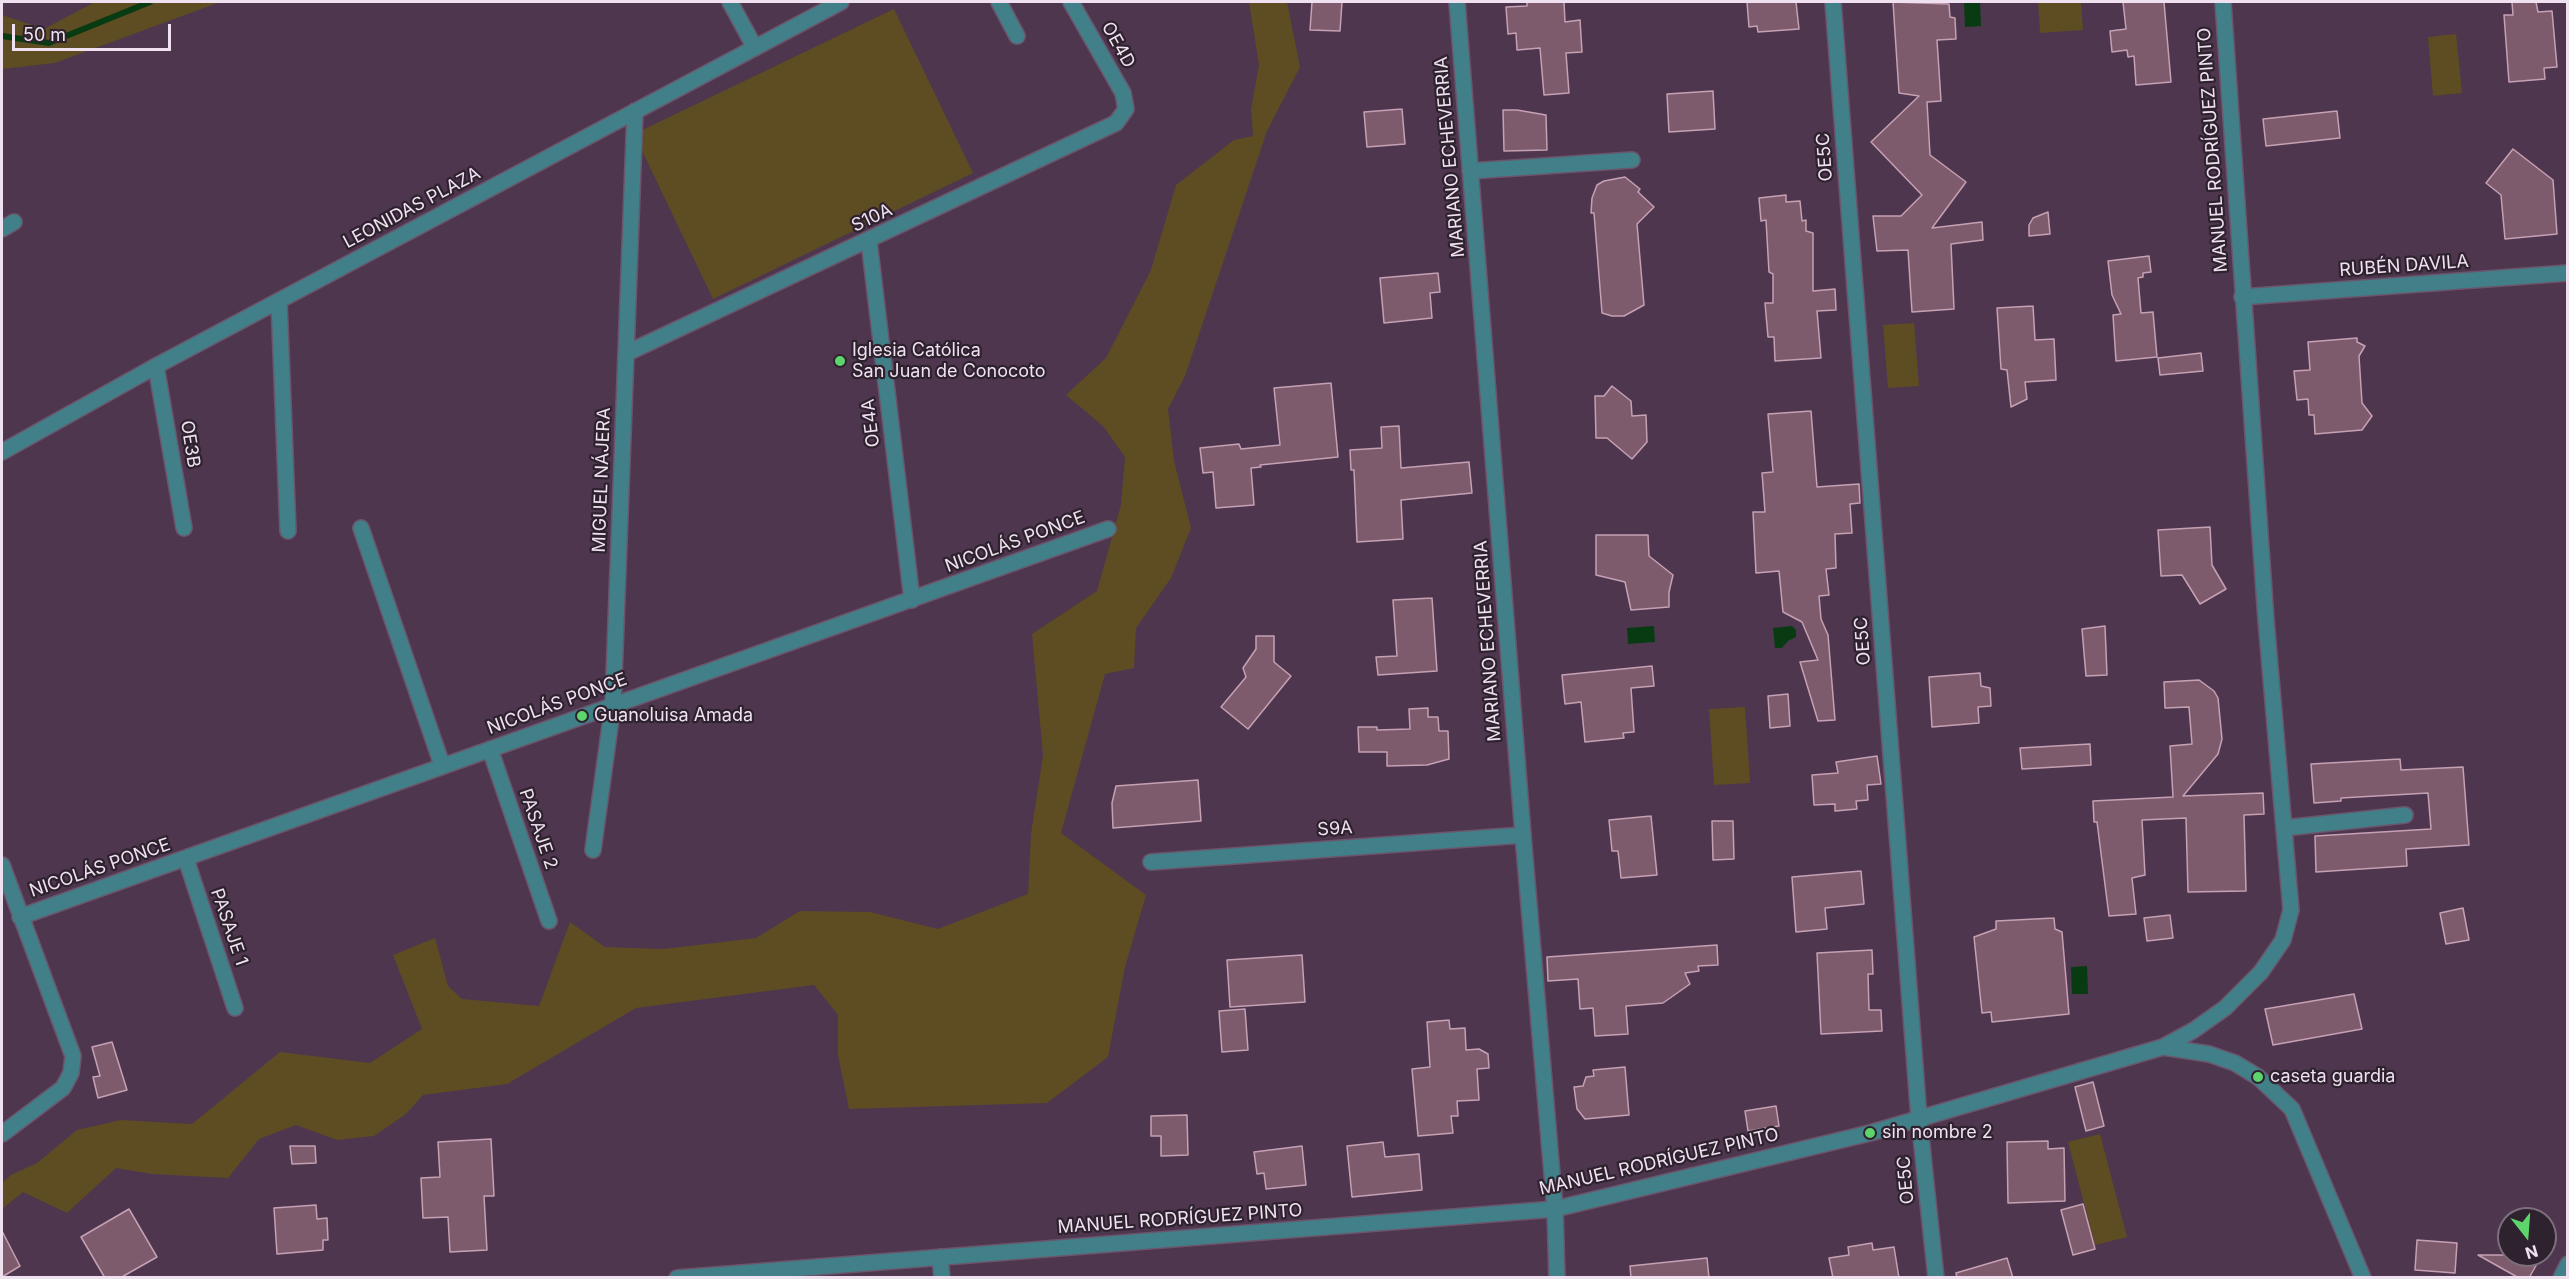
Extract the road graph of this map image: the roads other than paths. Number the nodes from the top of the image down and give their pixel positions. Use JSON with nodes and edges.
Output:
{"nodes":[{"id":1,"x":730,"y":2,"type":"edge"},
{"id":2,"x":841,"y":2,"type":"edge"},
{"id":3,"x":999,"y":2,"type":"edge"},
{"id":4,"x":1071,"y":2,"type":"edge"},
{"id":5,"x":1457,"y":2,"type":"edge"},
{"id":6,"x":1833,"y":2,"type":"edge"},
{"id":7,"x":2223,"y":2,"type":"edge"},
{"id":8,"x":1017,"y":36,"type":"dead end"},
{"id":9,"x":755,"y":48,"type":"junction"},
{"id":10,"x":1126,"y":109,"type":"joint"},
{"id":11,"x":635,"y":111,"type":"junction"},
{"id":12,"x":1632,"y":160,"type":"dead end"},
{"id":13,"x":1470,"y":171,"type":"junction"},
{"id":14,"x":869,"y":241,"type":"junction"},
{"id":15,"x":2568,"y":273,"type":"edge"},
{"id":16,"x":2242,"y":297,"type":"junction"},
{"id":17,"x":279,"y":301,"type":"junction"},
{"id":18,"x":627,"y":353,"type":"junction"},
{"id":19,"x":156,"y":366,"type":"junction"},
{"id":20,"x":2,"y":452,"type":"edge"},
{"id":21,"x":184,"y":528,"type":"dead end"},
{"id":22,"x":361,"y":528,"type":"dead end"},
{"id":23,"x":1108,"y":529,"type":"dead end"},
{"id":24,"x":288,"y":531,"type":"dead end"},
{"id":25,"x":912,"y":600,"type":"junction"},
{"id":26,"x":613,"y":704,"type":"junction"},
{"id":27,"x":490,"y":749,"type":"junction"},
{"id":28,"x":442,"y":765,"type":"junction"},
{"id":29,"x":2405,"y":815,"type":"dead end"},
{"id":30,"x":2284,"y":828,"type":"junction"},
{"id":31,"x":1522,"y":835,"type":"junction"},
{"id":32,"x":593,"y":850,"type":"dead end"},
{"id":33,"x":186,"y":859,"type":"junction"},
{"id":34,"x":1151,"y":862,"type":"dead end"},
{"id":35,"x":2,"y":865,"type":"edge"},
{"id":36,"x":20,"y":917,"type":"junction"},
{"id":37,"x":549,"y":921,"type":"dead end"},
{"id":38,"x":236,"y":1008,"type":"dead end"},
{"id":39,"x":2163,"y":1047,"type":"junction"},
{"id":40,"x":1919,"y":1118,"type":"junction"},
{"id":41,"x":2,"y":1134,"type":"edge"},
{"id":42,"x":1555,"y":1209,"type":"junction"},
{"id":43,"x":940,"y":1257,"type":"junction"},
{"id":44,"x":2568,"y":1264,"type":"edge"},
{"id":45,"x":677,"y":1278,"type":"edge"},
{"id":46,"x":942,"y":1278,"type":"edge"},
{"id":47,"x":1557,"y":1278,"type":"edge"},
{"id":48,"x":1936,"y":1278,"type":"edge"},
{"id":49,"x":2363,"y":1278,"type":"edge"},
{"id":50,"x":2561,"y":1278,"type":"edge"}],
"edges":[{"from":1,"to":9,"type":"street"},
{"from":2,"to":9,"type":"street","name":"LEONIDAS PLAZA"},
{"from":3,"to":8,"type":"street"},
{"from":4,"to":10,"type":"street","name":"OE4D"},
{"from":5,"to":13,"type":"street","name":"MARIANO ECHEVERRIA"},
{"from":6,"to":40,"type":"street","name":"OE5C"},
{"from":7,"to":16,"type":"street","name":"MANUEL RODRÍGUEZ PINTO"},
{"from":9,"to":11,"type":"street","name":"LEONIDAS PLAZA"},
{"from":10,"to":14,"type":"street","name":"S10A"},
{"from":11,"to":17,"type":"street","name":"LEONIDAS PLAZA"},
{"from":11,"to":18,"type":"street","name":"MIGUEL NÁJERA"},
{"from":12,"to":13,"type":"street"},
{"from":13,"to":31,"type":"street","name":"MARIANO ECHEVERRIA"},
{"from":14,"to":18,"type":"street","name":"S10A"},
{"from":14,"to":25,"type":"street","name":"OE4A"},
{"from":15,"to":16,"type":"street","name":"RUBÉN DAVILA"},
{"from":16,"to":30,"type":"street","name":"MANUEL RODRÍGUEZ PINTO"},
{"from":17,"to":19,"type":"street","name":"LEONIDAS PLAZA"},
{"from":17,"to":24,"type":"street"},
{"from":18,"to":26,"type":"street","name":"MIGUEL NÁJERA"},
{"from":19,"to":20,"type":"street","name":"LEONIDAS PLAZA"},
{"from":19,"to":21,"type":"street","name":"OE3B"},
{"from":22,"to":28,"type":"street"},
{"from":23,"to":25,"type":"street","name":"NICOLÁS PONCE"},
{"from":25,"to":26,"type":"street","name":"NICOLÁS PONCE"},
{"from":26,"to":27,"type":"street","name":"NICOLÁS PONCE"},
{"from":26,"to":32,"type":"street","name":"MIGUEL NÁJERA"},
{"from":27,"to":28,"type":"street","name":"NICOLÁS PONCE"},
{"from":27,"to":37,"type":"street","name":"PASAJE 2"},
{"from":28,"to":33,"type":"street","name":"NICOLÁS PONCE"},
{"from":29,"to":30,"type":"street"},
{"from":30,"to":39,"type":"street","name":"MANUEL RODRÍGUEZ PINTO"},
{"from":31,"to":34,"type":"street","name":"S9A"},
{"from":31,"to":42,"type":"street","name":"MARIANO ECHEVERRIA"},
{"from":33,"to":36,"type":"street","name":"NICOLÁS PONCE"},
{"from":33,"to":38,"type":"street","name":"PASAJE 1"},
{"from":35,"to":36,"type":"street"},
{"from":36,"to":41,"type":"street"},
{"from":39,"to":40,"type":"street","name":"MANUEL RODRÍGUEZ PINTO"},
{"from":39,"to":49,"type":"street","name":"MANUEL RODRÍGUEZ PINTO"},
{"from":40,"to":42,"type":"street","name":"MANUEL RODRÍGUEZ PINTO"},
{"from":40,"to":48,"type":"street","name":"OE5C"},
{"from":42,"to":43,"type":"street","name":"MANUEL RODRÍGUEZ PINTO"},
{"from":42,"to":47,"type":"street","name":"MARIANO ECHEVERRIA"},
{"from":43,"to":45,"type":"street","name":"MANUEL RODRÍGUEZ PINTO"},
{"from":43,"to":46,"type":"street"},
{"from":44,"to":50,"type":"street"}]}
